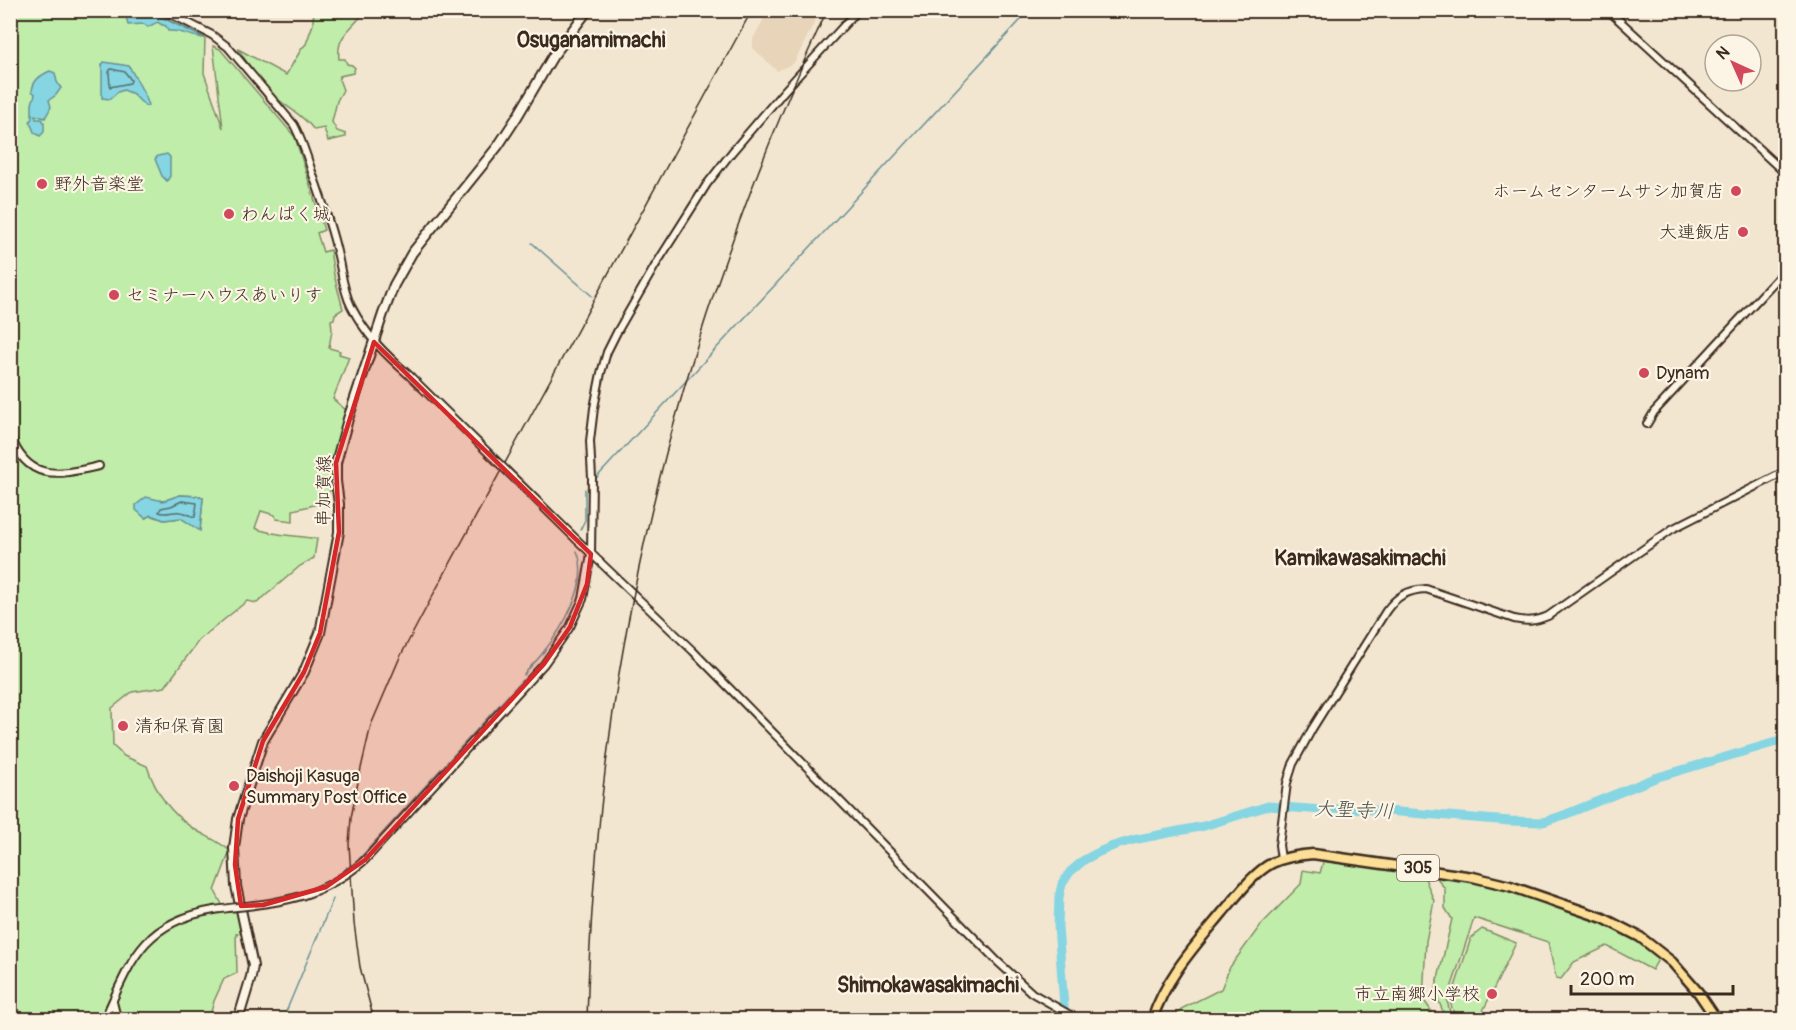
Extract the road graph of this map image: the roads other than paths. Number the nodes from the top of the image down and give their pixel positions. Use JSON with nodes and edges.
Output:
{"nodes":[{"id":1,"x":163,"y":10,"type":"edge"},
{"id":2,"x":588,"y":10,"type":"edge"},
{"id":3,"x":858,"y":10,"type":"edge"},
{"id":4,"x":1608,"y":10,"type":"edge"},
{"id":5,"x":1785,"y":174,"type":"edge"},
{"id":6,"x":1785,"y":268,"type":"edge"},
{"id":7,"x":374,"y":342,"type":"junction"},
{"id":8,"x":1647,"y":424,"type":"dead end"},
{"id":9,"x":10,"y":435,"type":"edge"},
{"id":10,"x":99,"y":466,"type":"dead end"},
{"id":11,"x":1785,"y":471,"type":"edge"},
{"id":12,"x":591,"y":554,"type":"junction"},
{"id":13,"x":1281,"y":859,"type":"junction"},
{"id":14,"x":112,"y":1002,"type":"junction"},
{"id":15,"x":104,"y":1020,"type":"edge"},
{"id":16,"x":116,"y":1020,"type":"edge"},
{"id":17,"x":238,"y":1020,"type":"edge"},
{"id":18,"x":1079,"y":1020,"type":"edge"},
{"id":19,"x":1152,"y":1020,"type":"edge"},
{"id":20,"x":1717,"y":1020,"type":"edge"}],
"edges":[{"from":1,"to":7,"type":"street"},
{"from":2,"to":7,"type":"main road","name":"串加賀線"},
{"from":3,"to":12,"type":"street"},
{"from":4,"to":5,"type":"street"},
{"from":6,"to":8,"type":"street"},
{"from":7,"to":12,"type":"street","bridge":true},
{"from":7,"to":17,"type":"main road","name":"串加賀線"},
{"from":9,"to":10,"type":"street"},
{"from":11,"to":13,"type":"street"},
{"from":12,"to":14,"type":"street","bridge":true},
{"from":12,"to":18,"type":"street"},
{"from":13,"to":19,"type":"highway","number":"305"},
{"from":13,"to":20,"type":"highway","number":"305"},
{"from":14,"to":15,"type":"street"},
{"from":14,"to":16,"type":"street"}]}
